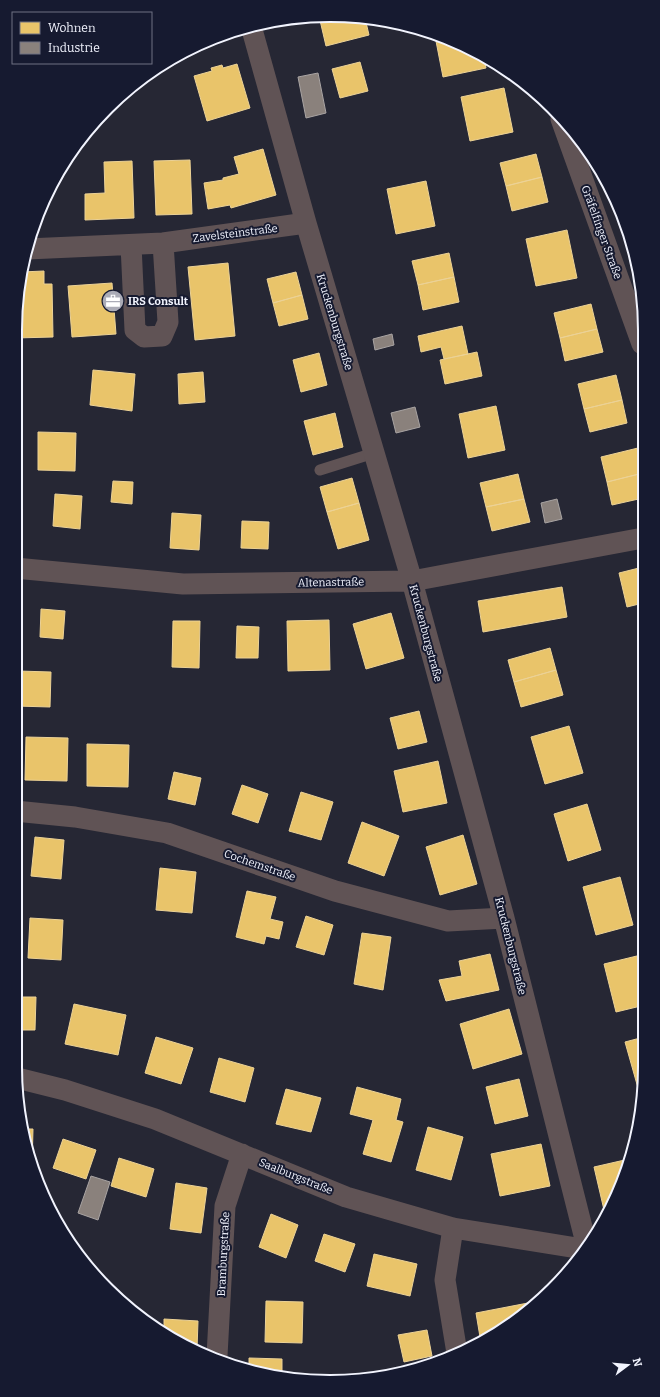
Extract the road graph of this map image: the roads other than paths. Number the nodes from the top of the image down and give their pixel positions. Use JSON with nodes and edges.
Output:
{"nodes":[{"id":1,"x":253,"y":31,"type":"edge"},
{"id":2,"x":565,"y":131,"type":"edge"},
{"id":3,"x":306,"y":223,"type":"junction"},
{"id":4,"x":163,"y":243,"type":"junction"},
{"id":5,"x":131,"y":245,"type":"junction"},
{"id":6,"x":32,"y":249,"type":"edge"},
{"id":7,"x":638,"y":333,"type":"edge"},
{"id":8,"x":374,"y":453,"type":"junction"},
{"id":9,"x":320,"y":470,"type":"dead end"},
{"id":10,"x":638,"y":539,"type":"edge"},
{"id":11,"x":22,"y":569,"type":"edge"},
{"id":12,"x":412,"y":581,"type":"junction"},
{"id":13,"x":22,"y":812,"type":"edge"},
{"id":14,"x":504,"y":918,"type":"junction"},
{"id":15,"x":23,"y":1079,"type":"edge"},
{"id":16,"x":242,"y":1154,"type":"junction"},
{"id":17,"x":453,"y":1228,"type":"junction"},
{"id":18,"x":585,"y":1239,"type":"edge"},
{"id":19,"x":578,"y":1248,"type":"edge"},
{"id":20,"x":456,"y":1348,"type":"edge"},
{"id":21,"x":217,"y":1354,"type":"edge"}],
"edges":[{"from":1,"to":3,"type":"street","name":"Kruckenburgstraße"},
{"from":2,"to":7,"type":"street","name":"Gräfelfinger Straße"},
{"from":3,"to":4,"type":"street","name":"Zavelsteinstraße"},
{"from":3,"to":8,"type":"street","name":"Kruckenburgstraße"},
{"from":4,"to":5,"type":"street","name":"Zavelsteinstraße"},
{"from":4,"to":5,"type":"street"},
{"from":5,"to":6,"type":"street","name":"Zavelsteinstraße"},
{"from":8,"to":9,"type":"lane"},
{"from":8,"to":12,"type":"street","name":"Kruckenburgstraße"},
{"from":10,"to":12,"type":"street","name":"Altenastraße"},
{"from":11,"to":12,"type":"street","name":"Altenastraße"},
{"from":12,"to":14,"type":"street","name":"Kruckenburgstraße"},
{"from":13,"to":14,"type":"street","name":"Cochemstraße"},
{"from":14,"to":18,"type":"street","name":"Kruckenburgstraße"},
{"from":15,"to":16,"type":"street","name":"Saalburgstraße"},
{"from":16,"to":17,"type":"street","name":"Saalburgstraße"},
{"from":16,"to":21,"type":"street","name":"Bramburgstraße"},
{"from":17,"to":19,"type":"street","name":"Saalburgstraße"},
{"from":17,"to":20,"type":"street"}]}
